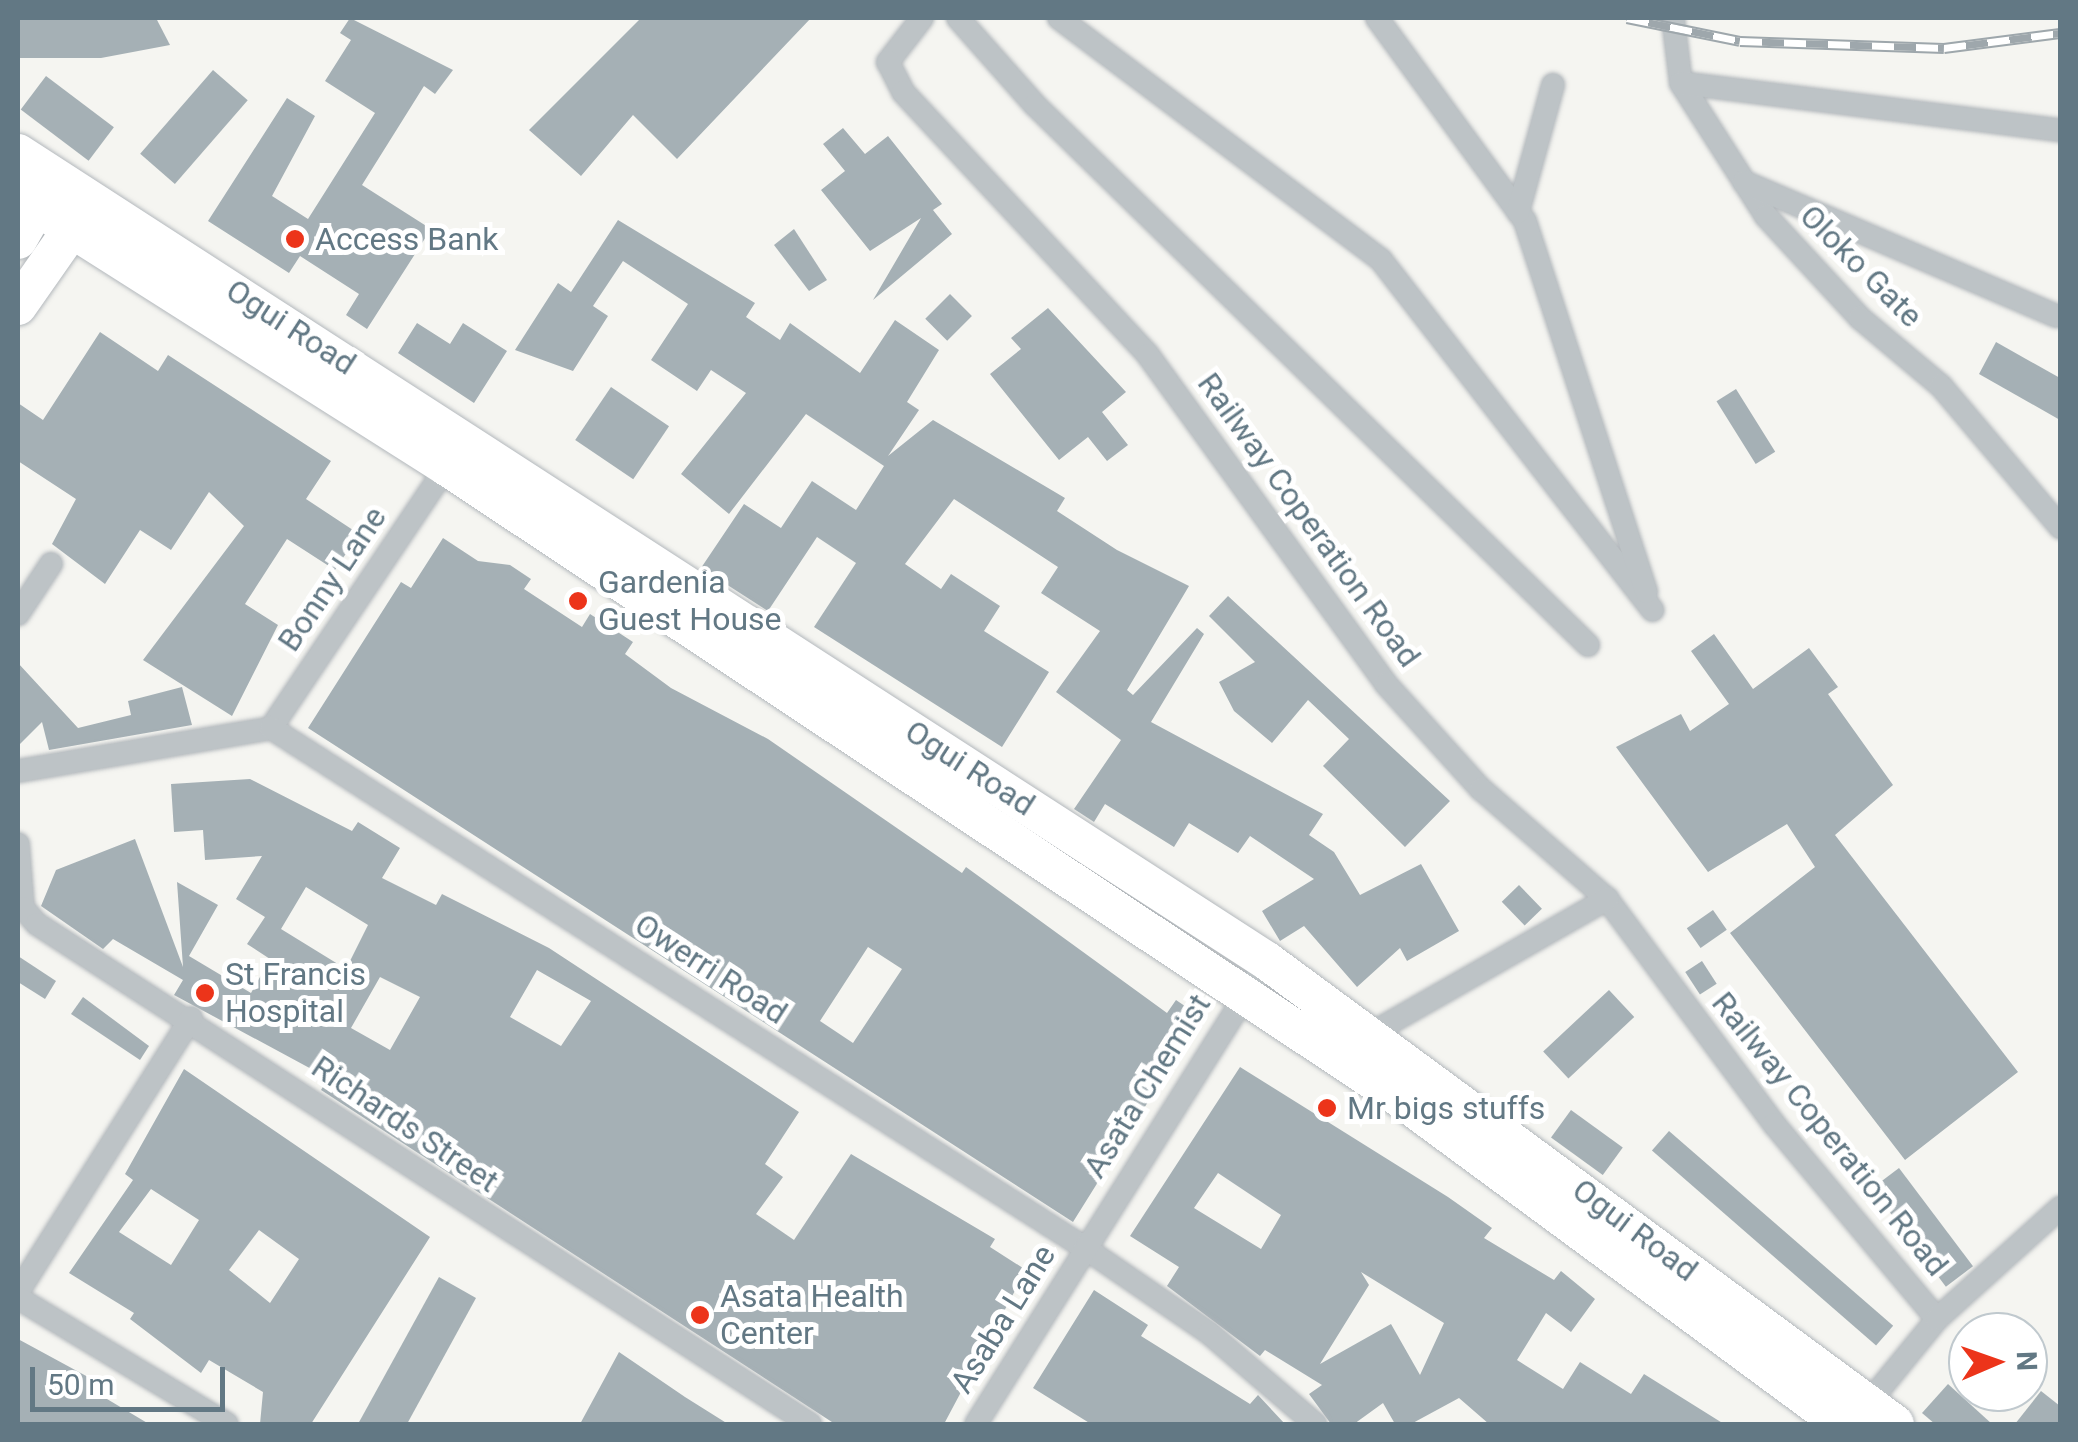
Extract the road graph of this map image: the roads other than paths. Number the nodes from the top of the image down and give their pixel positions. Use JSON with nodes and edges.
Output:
{"nodes":[{"id":1,"x":922,"y":18,"type":"edge"},
{"id":2,"x":958,"y":18,"type":"edge"},
{"id":3,"x":1059,"y":18,"type":"edge"},
{"id":4,"x":1377,"y":18,"type":"edge"},
{"id":5,"x":1673,"y":18,"type":"edge"},
{"id":6,"x":1693,"y":18,"type":"edge"},
{"id":7,"x":1674,"y":47,"type":"junction"},
{"id":8,"x":1681,"y":82,"type":"junction"},
{"id":9,"x":1553,"y":85,"type":"dead end"},
{"id":10,"x":2060,"y":130,"type":"edge"},
{"id":11,"x":18,"y":153,"type":"edge"},
{"id":12,"x":1740,"y":181,"type":"junction"},
{"id":13,"x":36,"y":192,"type":"edge"},
{"id":14,"x":1518,"y":212,"type":"junction"},
{"id":15,"x":82,"y":214,"type":"junction"},
{"id":16,"x":18,"y":240,"type":"edge"},
{"id":17,"x":124,"y":259,"type":"junction"},
{"id":18,"x":22,"y":299,"type":"edge"},
{"id":19,"x":2056,"y":316,"type":"dead end"},
{"id":20,"x":456,"y":452,"type":"junction"},
{"id":21,"x":2060,"y":527,"type":"edge"},
{"id":22,"x":51,"y":564,"type":"dead end"},
{"id":23,"x":18,"y":614,"type":"edge"},
{"id":24,"x":1588,"y":644,"type":"dead end"},
{"id":25,"x":271,"y":728,"type":"junction"},
{"id":26,"x":18,"y":771,"type":"edge"},
{"id":27,"x":18,"y":844,"type":"edge"},
{"id":28,"x":1607,"y":899,"type":"junction"},
{"id":29,"x":1267,"y":961,"type":"junction"},
{"id":30,"x":1242,"y":994,"type":"junction"},
{"id":31,"x":192,"y":1018,"type":"junction"},
{"id":32,"x":1372,"y":1033,"type":"junction"},
{"id":33,"x":2060,"y":1208,"type":"edge"},
{"id":34,"x":1085,"y":1248,"type":"junction"},
{"id":35,"x":18,"y":1295,"type":"edge"},
{"id":36,"x":1937,"y":1320,"type":"junction"},
{"id":37,"x":1864,"y":1419,"type":"edge"},
{"id":38,"x":227,"y":1424,"type":"edge"},
{"id":39,"x":810,"y":1424,"type":"edge"},
{"id":40,"x":976,"y":1424,"type":"edge"},
{"id":41,"x":1315,"y":1424,"type":"edge"}],
"edges":[{"from":1,"to":28,"type":"street","name":"Railway Coperation Road"},
{"from":2,"to":24,"type":"street"},
{"from":3,"to":14,"type":"street"},
{"from":4,"to":14,"type":"street"},
{"from":5,"to":7,"type":"street","name":"Oloko Gate"},
{"from":6,"to":7,"type":"street"},
{"from":7,"to":8,"type":"street","name":"Oloko Gate"},
{"from":8,"to":10,"type":"street"},
{"from":8,"to":12,"type":"street","name":"Oloko Gate"},
{"from":9,"to":14,"type":"street"},
{"from":11,"to":13,"type":"main road","name":"Ogui Road"},
{"from":12,"to":19,"type":"street"},
{"from":12,"to":21,"type":"street","name":"Oloko Gate"},
{"from":13,"to":15,"type":"main road","name":"Ogui Road"},
{"from":13,"to":16,"type":"main road"},
{"from":15,"to":17,"type":"main road","name":"Ogui Road"},
{"from":15,"to":18,"type":"main road"},
{"from":15,"to":20,"type":"main road","name":"Ogui Road"},
{"from":17,"to":18,"type":"main road"},
{"from":17,"to":20,"type":"main road","name":"Ogui Road"},
{"from":20,"to":25,"type":"street","name":"Bonny Lane"},
{"from":20,"to":29,"type":"main road","name":"Ogui Road"},
{"from":20,"to":30,"type":"main road","name":"Ogui Road"},
{"from":22,"to":23,"type":"street"},
{"from":25,"to":26,"type":"street"},
{"from":25,"to":34,"type":"street","name":"Owerri Road"},
{"from":27,"to":31,"type":"street","name":"Richards Street"},
{"from":28,"to":32,"type":"street"},
{"from":28,"to":36,"type":"street","name":"Railway Coperation Road"},
{"from":29,"to":30,"type":"street","name":"Asata Chemist"},
{"from":29,"to":32,"type":"main road","name":"Ogui Road"},
{"from":30,"to":34,"type":"street","name":"Asata Chemist"},
{"from":30,"to":37,"type":"main road","name":"Ogui Road"},
{"from":31,"to":35,"type":"street"},
{"from":31,"to":39,"type":"street","name":"Richards Street"},
{"from":32,"to":37,"type":"main road","name":"Ogui Road"},
{"from":33,"to":36,"type":"street","name":"Railway Coperation Road"},
{"from":34,"to":40,"type":"street","name":"Asaba Lane"},
{"from":34,"to":41,"type":"street","name":"Owerri Road"},
{"from":35,"to":38,"type":"street"},
{"from":36,"to":37,"type":"street"}]}
